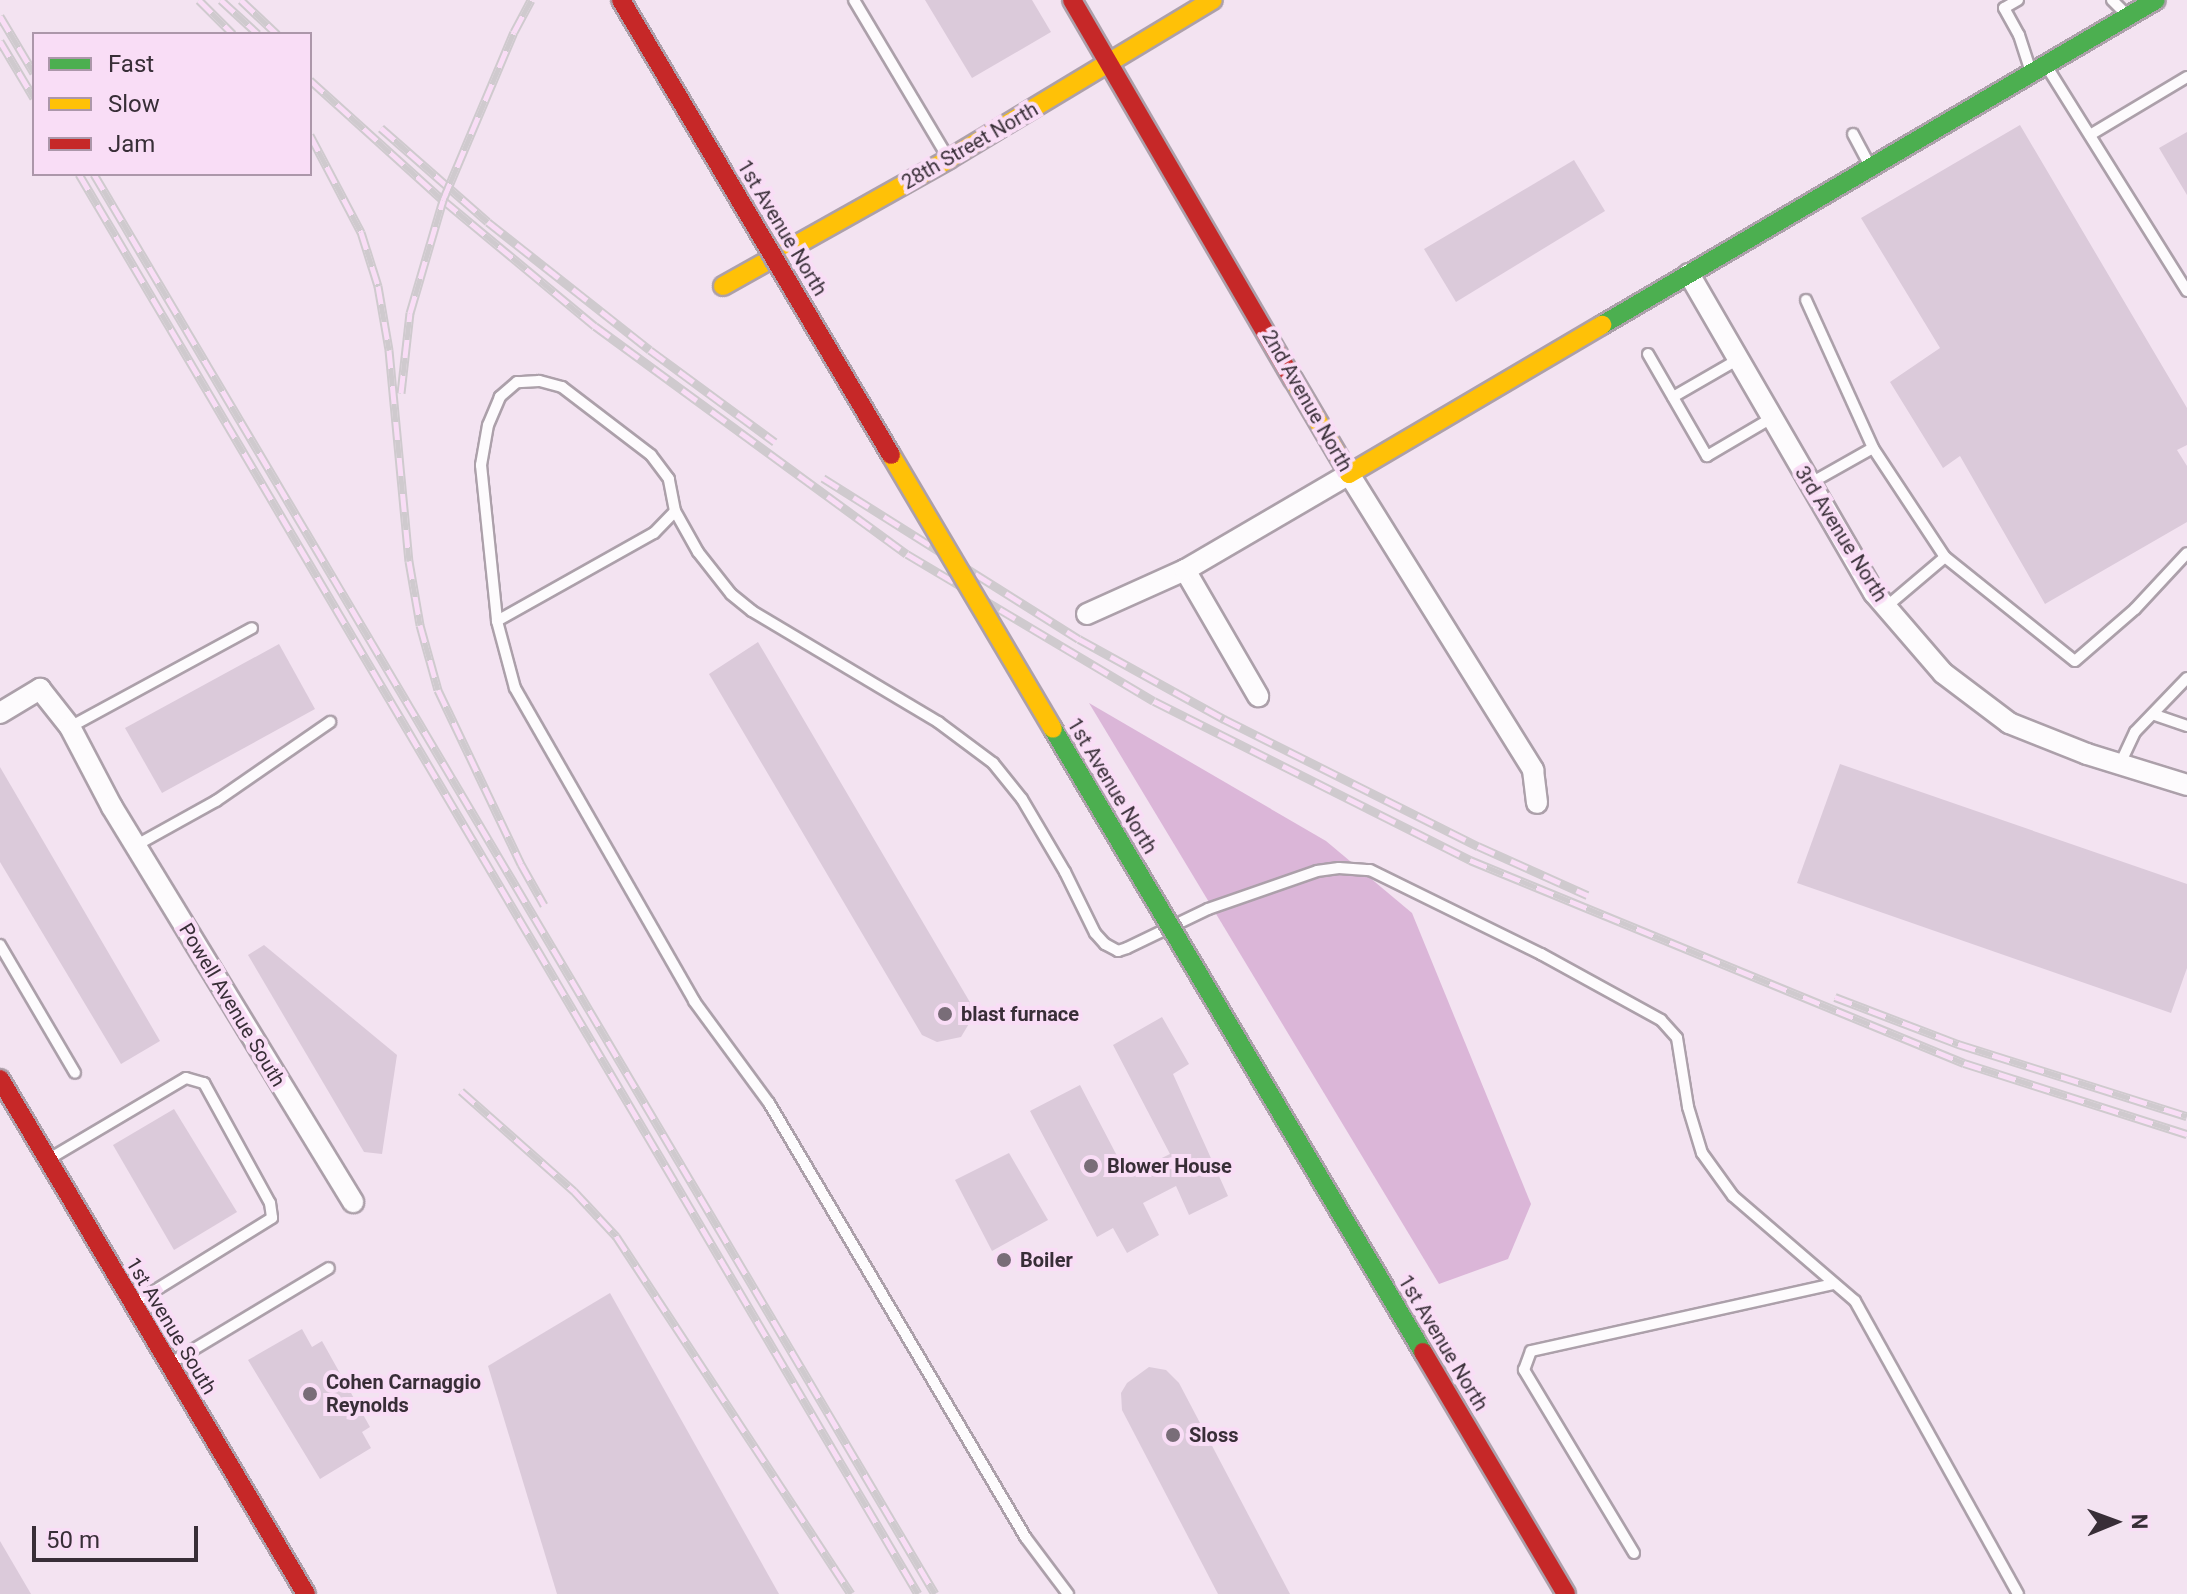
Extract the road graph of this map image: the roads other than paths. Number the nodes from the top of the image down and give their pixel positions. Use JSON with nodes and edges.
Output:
{"nodes":[{"id":1,"x":621,"y":0,"type":"edge"},
{"id":2,"x":854,"y":0,"type":"edge"},
{"id":3,"x":1072,"y":0,"type":"edge"},
{"id":4,"x":1213,"y":0,"type":"edge"},
{"id":5,"x":2018,"y":0,"type":"edge"},
{"id":6,"x":2112,"y":0,"type":"edge"},
{"id":7,"x":2156,"y":0,"type":"edge"},
{"id":8,"x":2128,"y":16,"type":"junction"},
{"id":9,"x":1109,"y":65,"type":"junction"},
{"id":10,"x":2038,"y":69,"type":"junction"},
{"id":11,"x":2187,"y":77,"type":"edge"},
{"id":12,"x":1853,"y":134,"type":"dead end"},
{"id":13,"x":2090,"y":135,"type":"junction"},
{"id":14,"x":949,"y":159,"type":"junction"},
{"id":15,"x":1871,"y":167,"type":"junction"},
{"id":16,"x":1689,"y":274,"type":"junction"},
{"id":17,"x":723,"y":286,"type":"dead end"},
{"id":18,"x":2187,"y":291,"type":"edge"},
{"id":19,"x":1806,"y":300,"type":"dead end"},
{"id":20,"x":1648,"y":354,"type":"dead end"},
{"id":21,"x":1737,"y":360,"type":"junction"},
{"id":22,"x":1673,"y":397,"type":"junction"},
{"id":23,"x":1770,"y":419,"type":"junction"},
{"id":24,"x":1873,"y":448,"type":"junction"},
{"id":25,"x":1349,"y":474,"type":"junction"},
{"id":26,"x":1809,"y":484,"type":"junction"},
{"id":27,"x":675,"y":511,"type":"junction"},
{"id":28,"x":2187,"y":553,"type":"edge"},
{"id":29,"x":1945,"y":557,"type":"junction"},
{"id":30,"x":1185,"y":570,"type":"junction"},
{"id":31,"x":1886,"y":607,"type":"junction"},
{"id":32,"x":1087,"y":614,"type":"dead end"},
{"id":33,"x":497,"y":621,"type":"junction"},
{"id":34,"x":252,"y":628,"type":"dead end"},
{"id":35,"x":2187,"y":678,"type":"edge"},
{"id":36,"x":1258,"y":696,"type":"dead end"},
{"id":37,"x":0,"y":713,"type":"edge"},
{"id":38,"x":2155,"y":715,"type":"junction"},
{"id":39,"x":330,"y":722,"type":"dead end"},
{"id":40,"x":2187,"y":726,"type":"edge"},
{"id":41,"x":70,"y":727,"type":"junction"},
{"id":42,"x":2120,"y":764,"type":"junction"},
{"id":43,"x":2187,"y":785,"type":"edge"},
{"id":44,"x":1537,"y":803,"type":"dead end"},
{"id":45,"x":135,"y":846,"type":"junction"},
{"id":46,"x":0,"y":945,"type":"edge"},
{"id":47,"x":75,"y":1073,"type":"dead end"},
{"id":48,"x":0,"y":1079,"type":"edge"},
{"id":49,"x":47,"y":1160,"type":"junction"},
{"id":50,"x":353,"y":1202,"type":"dead end"},
{"id":51,"x":329,"y":1268,"type":"dead end"},
{"id":52,"x":1834,"y":1284,"type":"junction"},
{"id":53,"x":133,"y":1304,"type":"junction"},
{"id":54,"x":169,"y":1365,"type":"junction"},
{"id":55,"x":1634,"y":1553,"type":"dead end"},
{"id":56,"x":306,"y":1594,"type":"edge"},
{"id":57,"x":1068,"y":1594,"type":"edge"},
{"id":58,"x":1566,"y":1594,"type":"edge"},
{"id":59,"x":2018,"y":1594,"type":"edge"}],
"edges":[{"from":1,"to":58,"type":"street","name":"1st Avenue North","bridge":true},
{"from":2,"to":14,"type":"lane"},
{"from":3,"to":9,"type":"street","name":"2nd Avenue North"},
{"from":4,"to":9,"type":"street","name":"28th Street North"},
{"from":5,"to":10,"type":"lane"},
{"from":6,"to":8,"type":"lane"},
{"from":7,"to":8,"type":"street"},
{"from":8,"to":10,"type":"street"},
{"from":9,"to":14,"type":"street","name":"28th Street North"},
{"from":9,"to":25,"type":"street","name":"2nd Avenue North"},
{"from":10,"to":13,"type":"lane"},
{"from":10,"to":15,"type":"street"},
{"from":11,"to":13,"type":"lane"},
{"from":12,"to":15,"type":"lane"},
{"from":13,"to":18,"type":"lane"},
{"from":14,"to":17,"type":"street","name":"28th Street North"},
{"from":15,"to":16,"type":"street"},
{"from":16,"to":21,"type":"street","name":"3rd Avenue North"},
{"from":16,"to":25,"type":"street"},
{"from":19,"to":24,"type":"lane"},
{"from":20,"to":22,"type":"lane"},
{"from":21,"to":22,"type":"lane"},
{"from":21,"to":23,"type":"street","name":"3rd Avenue North"},
{"from":22,"to":23,"type":"lane"},
{"from":23,"to":26,"type":"street","name":"3rd Avenue North"},
{"from":24,"to":26,"type":"lane"},
{"from":24,"to":29,"type":"lane"},
{"from":25,"to":30,"type":"street"},
{"from":25,"to":44,"type":"street","name":"2nd Avenue North"},
{"from":26,"to":31,"type":"street","name":"3rd Avenue North"},
{"from":27,"to":33,"type":"lane"},
{"from":27,"to":33,"type":"lane"},
{"from":27,"to":52,"type":"lane"},
{"from":28,"to":29,"type":"lane"},
{"from":29,"to":31,"type":"lane"},
{"from":30,"to":32,"type":"street"},
{"from":30,"to":36,"type":"street"},
{"from":31,"to":42,"type":"street","name":"3rd Avenue North"},
{"from":33,"to":57,"type":"lane"},
{"from":34,"to":41,"type":"lane"},
{"from":35,"to":38,"type":"lane"},
{"from":37,"to":41,"type":"street","name":"Powell Avenue South"},
{"from":38,"to":40,"type":"lane"},
{"from":38,"to":42,"type":"lane"},
{"from":39,"to":45,"type":"lane"},
{"from":41,"to":45,"type":"street","name":"Powell Avenue South"},
{"from":42,"to":43,"type":"street","name":"3rd Avenue North"},
{"from":45,"to":50,"type":"street","name":"Powell Avenue South"},
{"from":46,"to":47,"type":"lane"},
{"from":48,"to":49,"type":"street","name":"1st Avenue South"},
{"from":49,"to":53,"type":"street","name":"1st Avenue South"},
{"from":49,"to":53,"type":"lane"},
{"from":51,"to":54,"type":"lane"},
{"from":52,"to":55,"type":"lane"},
{"from":52,"to":59,"type":"lane"},
{"from":53,"to":54,"type":"street","name":"1st Avenue South"},
{"from":54,"to":56,"type":"street","name":"1st Avenue South"}]}
